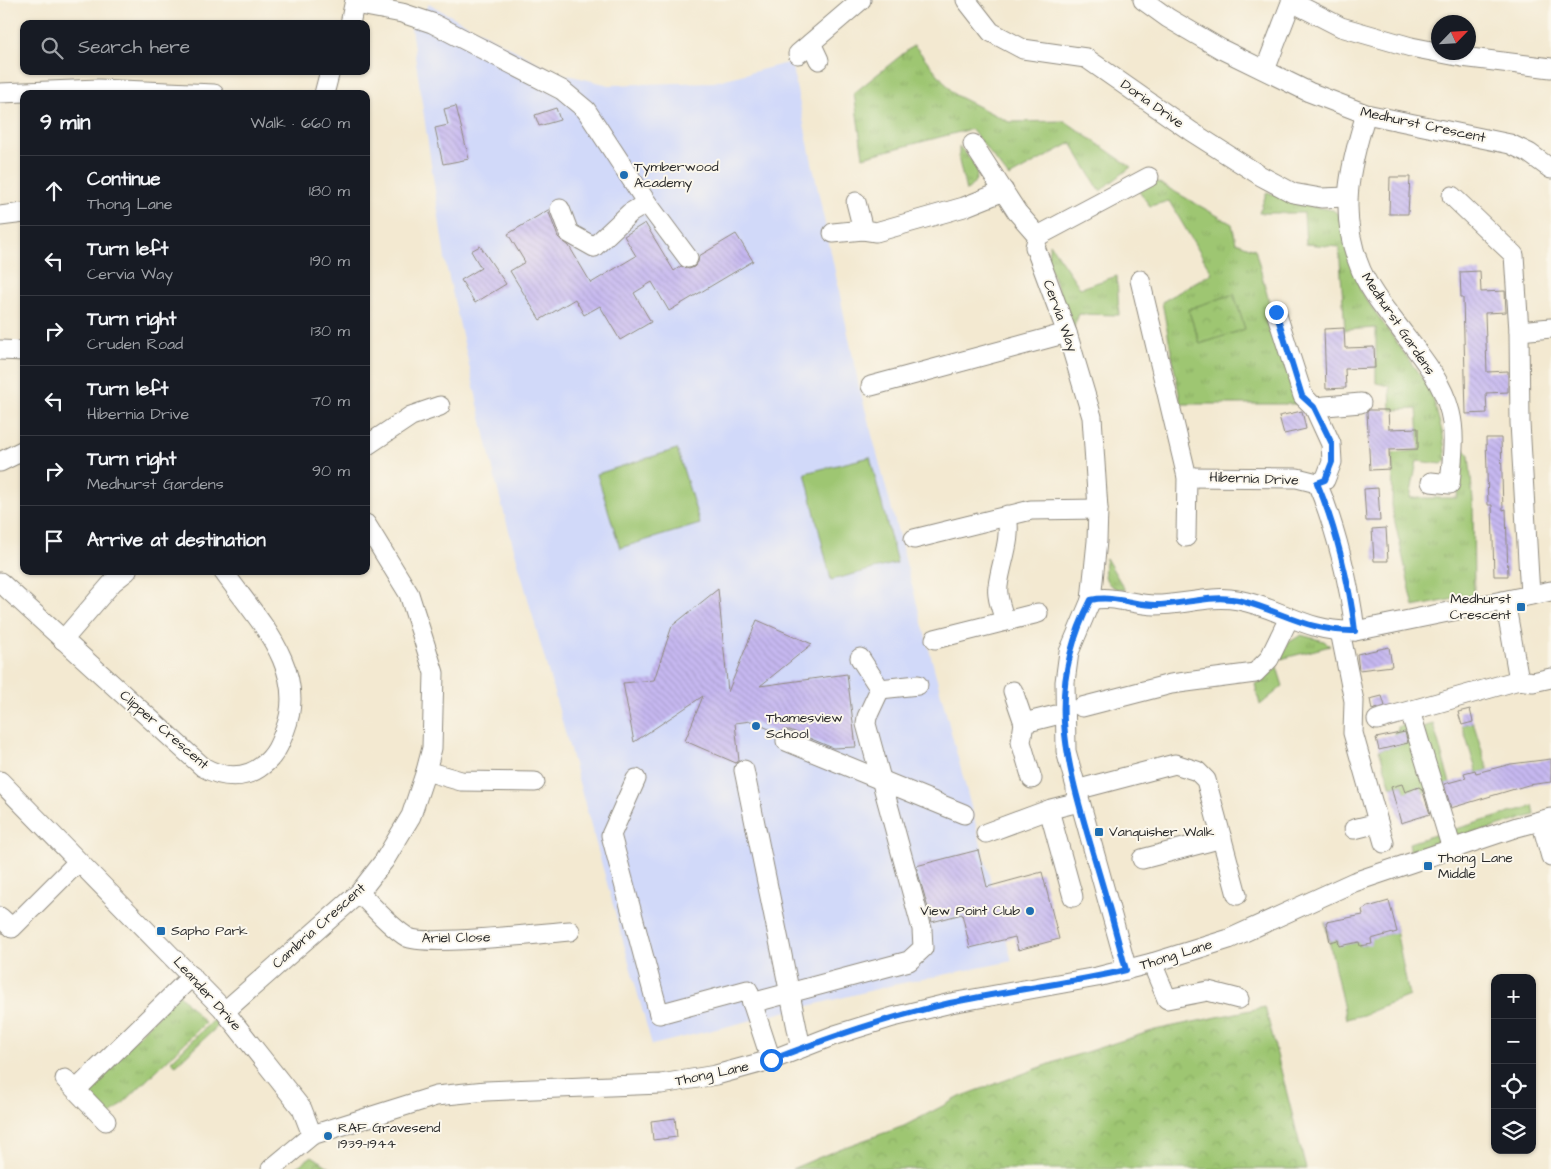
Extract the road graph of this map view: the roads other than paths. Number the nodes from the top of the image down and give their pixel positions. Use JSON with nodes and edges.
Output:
{"nodes":[{"id":1,"x":861,"y":0,"type":"edge"},
{"id":2,"x":966,"y":0,"type":"edge"},
{"id":3,"x":1143,"y":0,"type":"edge"},
{"id":4,"x":355,"y":2,"type":"edge"},
{"id":5,"x":1288,"y":2,"type":"edge"},
{"id":6,"x":351,"y":20,"type":"edge"},
{"id":7,"x":820,"y":60,"type":"dead end"},
{"id":8,"x":1551,"y":68,"type":"edge"},
{"id":9,"x":1265,"y":70,"type":"junction"},
{"id":10,"x":329,"y":75,"type":"edge"},
{"id":11,"x":74,"y":90,"type":"edge"},
{"id":12,"x":121,"y":90,"type":"edge"},
{"id":13,"x":325,"y":90,"type":"edge"},
{"id":14,"x":20,"y":92,"type":"edge"},
{"id":15,"x":0,"y":93,"type":"edge"},
{"id":16,"x":1366,"y":114,"type":"junction"},
{"id":17,"x":974,"y":144,"type":"dead end"},
{"id":18,"x":1551,"y":169,"type":"edge"},
{"id":19,"x":1149,"y":177,"type":"dead end"},
{"id":20,"x":1004,"y":191,"type":"junction"},
{"id":21,"x":1452,"y":196,"type":"dead end"},
{"id":22,"x":1347,"y":197,"type":"junction"},
{"id":23,"x":856,"y":202,"type":"dead end"},
{"id":24,"x":647,"y":203,"type":"junction"},
{"id":25,"x":560,"y":210,"type":"dead end"},
{"id":26,"x":20,"y":214,"type":"edge"},
{"id":27,"x":0,"y":216,"type":"edge"},
{"id":28,"x":863,"y":230,"type":"junction"},
{"id":29,"x":833,"y":233,"type":"dead end"},
{"id":30,"x":1038,"y":236,"type":"junction"},
{"id":31,"x":688,"y":258,"type":"dead end"},
{"id":32,"x":1140,"y":280,"type":"dead end"},
{"id":33,"x":1276,"y":312,"type":"dead end"},
{"id":34,"x":1551,"y":328,"type":"edge"},
{"id":35,"x":1519,"y":331,"type":"junction"},
{"id":36,"x":1067,"y":333,"type":"junction"},
{"id":37,"x":0,"y":350,"type":"edge"},
{"id":38,"x":20,"y":351,"type":"edge"},
{"id":39,"x":871,"y":386,"type":"dead end"},
{"id":40,"x":1361,"y":404,"type":"dead end"},
{"id":41,"x":440,"y":406,"type":"dead end"},
{"id":42,"x":1314,"y":407,"type":"junction"},
{"id":43,"x":370,"y":443,"type":"edge"},
{"id":44,"x":20,"y":452,"type":"edge"},
{"id":45,"x":0,"y":462,"type":"edge"},
{"id":46,"x":1187,"y":477,"type":"junction"},
{"id":47,"x":1431,"y":482,"type":"dead end"},
{"id":48,"x":1317,"y":483,"type":"junction"},
{"id":49,"x":1098,"y":510,"type":"junction"},
{"id":50,"x":1007,"y":515,"type":"junction"},
{"id":51,"x":370,"y":531,"type":"edge"},
{"id":52,"x":1186,"y":538,"type":"dead end"},
{"id":53,"x":914,"y":539,"type":"dead end"},
{"id":54,"x":122,"y":575,"type":"edge"},
{"id":55,"x":226,"y":575,"type":"edge"},
{"id":56,"x":0,"y":582,"type":"edge"},
{"id":57,"x":1551,"y":591,"type":"edge"},
{"id":58,"x":1530,"y":595,"type":"junction"},
{"id":59,"x":1091,"y":600,"type":"junction"},
{"id":60,"x":1505,"y":601,"type":"junction"},
{"id":61,"x":1038,"y":613,"type":"dead end"},
{"id":62,"x":1289,"y":618,"type":"junction"},
{"id":63,"x":1005,"y":621,"type":"junction"},
{"id":64,"x":1348,"y":631,"type":"junction"},
{"id":65,"x":935,"y":639,"type":"dead end"},
{"id":66,"x":63,"y":640,"type":"junction"},
{"id":67,"x":860,"y":658,"type":"dead end"},
{"id":68,"x":1551,"y":678,"type":"edge"},
{"id":69,"x":1519,"y":680,"type":"junction"},
{"id":70,"x":918,"y":685,"type":"dead end"},
{"id":71,"x":880,"y":689,"type":"junction"},
{"id":72,"x":1013,"y":691,"type":"dead end"},
{"id":73,"x":1082,"y":707,"type":"dead end"},
{"id":74,"x":1410,"y":711,"type":"junction"},
{"id":75,"x":1064,"y":713,"type":"junction"},
{"id":76,"x":1377,"y":720,"type":"dead end"},
{"id":77,"x":1024,"y":724,"type":"junction"},
{"id":78,"x":786,"y":740,"type":"dead end"},
{"id":79,"x":744,"y":770,"type":"dead end"},
{"id":80,"x":426,"y":771,"type":"junction"},
{"id":81,"x":636,"y":779,"type":"dead end"},
{"id":82,"x":881,"y":779,"type":"junction"},
{"id":83,"x":1032,"y":779,"type":"dead end"},
{"id":84,"x":0,"y":780,"type":"edge"},
{"id":85,"x":535,"y":782,"type":"dead end"},
{"id":86,"x":1077,"y":796,"type":"junction"},
{"id":87,"x":1050,"y":810,"type":"junction"},
{"id":88,"x":964,"y":814,"type":"dead end"},
{"id":89,"x":1546,"y":820,"type":"edge"},
{"id":90,"x":1378,"y":822,"type":"junction"},
{"id":91,"x":1354,"y":829,"type":"dead end"},
{"id":92,"x":986,"y":833,"type":"dead end"},
{"id":93,"x":1222,"y":838,"type":"junction"},
{"id":94,"x":1384,"y":843,"type":"dead end"},
{"id":95,"x":1452,"y":849,"type":"junction"},
{"id":96,"x":1551,"y":857,"type":"edge"},
{"id":97,"x":1142,"y":859,"type":"dead end"},
{"id":98,"x":78,"y":862,"type":"junction"},
{"id":99,"x":359,"y":893,"type":"junction"},
{"id":100,"x":1237,"y":895,"type":"dead end"},
{"id":101,"x":1073,"y":897,"type":"dead end"},
{"id":102,"x":0,"y":917,"type":"edge"},
{"id":103,"x":570,"y":931,"type":"dead end"},
{"id":104,"x":1152,"y":963,"type":"junction"},
{"id":105,"x":1126,"y":970,"type":"junction"},
{"id":106,"x":192,"y":976,"type":"junction"},
{"id":107,"x":790,"y":994,"type":"junction"},
{"id":108,"x":750,"y":997,"type":"junction"},
{"id":109,"x":1239,"y":999,"type":"dead end"},
{"id":110,"x":225,"y":1011,"type":"junction"},
{"id":111,"x":801,"y":1048,"type":"junction"},
{"id":112,"x":771,"y":1060,"type":"junction"},
{"id":113,"x":106,"y":1121,"type":"dead end"},
{"id":114,"x":312,"y":1135,"type":"junction"},
{"id":115,"x":271,"y":1169,"type":"edge"}],
"edges":[{"from":1,"to":7,"type":"street"},
{"from":2,"to":22,"type":"street","name":"Doria Drive"},
{"from":3,"to":9,"type":"street","name":"Medhurst Crescent"},
{"from":4,"to":6,"type":"street"},
{"from":4,"to":24,"type":"street"},
{"from":5,"to":8,"type":"street"},
{"from":5,"to":9,"type":"street"},
{"from":9,"to":16,"type":"street","name":"Medhurst Crescent"},
{"from":10,"to":13,"type":"street"},
{"from":11,"to":12,"type":"street"},
{"from":14,"to":15,"type":"street"},
{"from":16,"to":18,"type":"street","name":"Medhurst Crescent"},
{"from":16,"to":22,"type":"street","name":"Medhurst Gardens"},
{"from":17,"to":20,"type":"street"},
{"from":19,"to":30,"type":"street"},
{"from":20,"to":28,"type":"street"},
{"from":20,"to":30,"type":"street"},
{"from":21,"to":35,"type":"street"},
{"from":22,"to":47,"type":"street","name":"Medhurst Gardens"},
{"from":23,"to":28,"type":"street"},
{"from":24,"to":25,"type":"street"},
{"from":24,"to":31,"type":"street"},
{"from":26,"to":27,"type":"street"},
{"from":28,"to":29,"type":"street"},
{"from":30,"to":36,"type":"street","name":"Cervia Way"},
{"from":32,"to":46,"type":"street"},
{"from":33,"to":42,"type":"street"},
{"from":34,"to":35,"type":"street"},
{"from":35,"to":58,"type":"street"},
{"from":36,"to":39,"type":"street"},
{"from":36,"to":49,"type":"street","name":"Cervia Way"},
{"from":37,"to":38,"type":"street"},
{"from":40,"to":42,"type":"street"},
{"from":41,"to":43,"type":"street"},
{"from":42,"to":48,"type":"street"},
{"from":44,"to":45,"type":"street"},
{"from":46,"to":48,"type":"street","name":"Hibernia Drive"},
{"from":46,"to":52,"type":"street"},
{"from":48,"to":64,"type":"street","name":"Hibernia Drive"},
{"from":49,"to":50,"type":"street"},
{"from":49,"to":59,"type":"street","name":"Cervia Way"},
{"from":50,"to":53,"type":"street"},
{"from":50,"to":63,"type":"street"},
{"from":51,"to":80,"type":"street","name":"Cambria Crescent"},
{"from":54,"to":66,"type":"street"},
{"from":55,"to":66,"type":"street","name":"Clipper Crescent"},
{"from":56,"to":66,"type":"street","name":"Clipper Crescent"},
{"from":57,"to":58,"type":"street"},
{"from":58,"to":60,"type":"street"},
{"from":59,"to":62,"type":"street"},
{"from":59,"to":75,"type":"street","name":"Cervia Way"},
{"from":60,"to":64,"type":"street"},
{"from":60,"to":69,"type":"street"},
{"from":61,"to":63,"type":"street"},
{"from":62,"to":64,"type":"street"},
{"from":62,"to":73,"type":"street"},
{"from":63,"to":65,"type":"street"},
{"from":64,"to":90,"type":"street","name":"Hibernia Drive"},
{"from":67,"to":71,"type":"street"},
{"from":68,"to":69,"type":"street"},
{"from":69,"to":74,"type":"street"},
{"from":70,"to":71,"type":"street"},
{"from":71,"to":82,"type":"street"},
{"from":72,"to":77,"type":"street"},
{"from":74,"to":76,"type":"street"},
{"from":74,"to":95,"type":"street"},
{"from":75,"to":77,"type":"street"},
{"from":75,"to":86,"type":"street","name":"Cervia Way"},
{"from":77,"to":83,"type":"street"},
{"from":78,"to":82,"type":"street"},
{"from":79,"to":107,"type":"street"},
{"from":80,"to":85,"type":"street"},
{"from":80,"to":99,"type":"street","name":"Cambria Crescent"},
{"from":81,"to":108,"type":"street"},
{"from":82,"to":88,"type":"street"},
{"from":82,"to":107,"type":"street"},
{"from":84,"to":98,"type":"street","name":"Leander Drive"},
{"from":86,"to":87,"type":"street"},
{"from":86,"to":93,"type":"street"},
{"from":86,"to":105,"type":"street","name":"Cervia Way"},
{"from":87,"to":92,"type":"street"},
{"from":87,"to":101,"type":"street"},
{"from":89,"to":95,"type":"street","name":"Thong Lane"},
{"from":89,"to":96,"type":"street"},
{"from":90,"to":91,"type":"street"},
{"from":90,"to":94,"type":"street","name":"Hibernia Drive"},
{"from":93,"to":97,"type":"street"},
{"from":93,"to":100,"type":"street"},
{"from":95,"to":104,"type":"street","name":"Thong Lane"},
{"from":98,"to":102,"type":"street"},
{"from":98,"to":106,"type":"street","name":"Leander Drive"},
{"from":99,"to":103,"type":"street","name":"Ariel Close"},
{"from":99,"to":110,"type":"street","name":"Cambria Crescent"},
{"from":104,"to":105,"type":"street","name":"Thong Lane"},
{"from":104,"to":109,"type":"street"},
{"from":105,"to":111,"type":"street","name":"Thong Lane"},
{"from":106,"to":110,"type":"street","name":"Leander Drive"},
{"from":106,"to":113,"type":"street"},
{"from":107,"to":108,"type":"street"},
{"from":107,"to":111,"type":"street"},
{"from":108,"to":112,"type":"street"},
{"from":110,"to":114,"type":"street","name":"Leander Drive"},
{"from":111,"to":112,"type":"street","name":"Thong Lane"},
{"from":112,"to":114,"type":"street","name":"Thong Lane"},
{"from":114,"to":115,"type":"street","name":"Thong Lane"}]}
